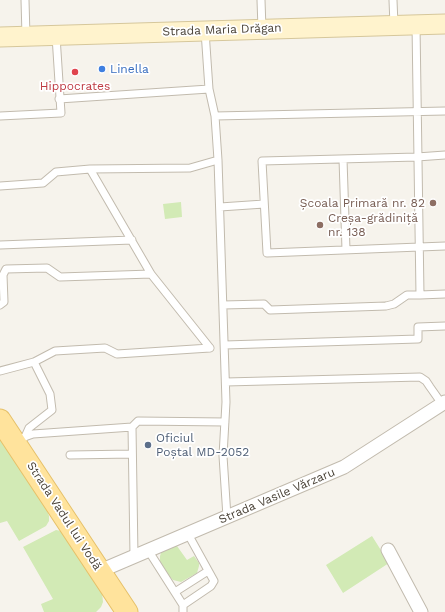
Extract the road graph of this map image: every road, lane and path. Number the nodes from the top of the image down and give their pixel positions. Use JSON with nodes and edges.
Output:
{"nodes":[{"id":1,"x":25,"y":0,"type":"edge"},
{"id":2,"x":261,"y":0,"type":"edge"},
{"id":3,"x":393,"y":0,"type":"edge"},
{"id":4,"x":416,"y":24,"type":"junction"},
{"id":5,"x":445,"y":24,"type":"edge"},
{"id":6,"x":394,"y":25,"type":"junction"},
{"id":7,"x":262,"y":29,"type":"junction"},
{"id":8,"x":205,"y":30,"type":"junction"},
{"id":9,"x":26,"y":36,"type":"junction"},
{"id":10,"x":56,"y":36,"type":"junction"},
{"id":11,"x":0,"y":37,"type":"edge"},
{"id":12,"x":209,"y":89,"type":"junction"},
{"id":13,"x":59,"y":99,"type":"junction"},
{"id":14,"x":445,"y":111,"type":"edge"},
{"id":15,"x":416,"y":112,"type":"junction"},
{"id":16,"x":0,"y":116,"type":"edge"},
{"id":17,"x":215,"y":116,"type":"junction"},
{"id":18,"x":445,"y":155,"type":"edge"},
{"id":19,"x":417,"y":157,"type":"junction"},
{"id":20,"x":344,"y":159,"type":"junction"},
{"id":21,"x":218,"y":160,"type":"junction"},
{"id":22,"x":90,"y":169,"type":"junction"},
{"id":23,"x":0,"y":186,"type":"edge"},
{"id":24,"x":264,"y":204,"type":"junction"},
{"id":25,"x":220,"y":207,"type":"junction"},
{"id":26,"x":132,"y":240,"type":"junction"},
{"id":27,"x":0,"y":245,"type":"edge"},
{"id":28,"x":445,"y":246,"type":"edge"},
{"id":29,"x":419,"y":247,"type":"junction"},
{"id":30,"x":346,"y":250,"type":"junction"},
{"id":31,"x":151,"y":274,"type":"junction"},
{"id":32,"x":1,"y":275,"type":"edge"},
{"id":33,"x":445,"y":294,"type":"edge"},
{"id":34,"x":420,"y":295,"type":"junction"},
{"id":35,"x":0,"y":305,"type":"edge"},
{"id":36,"x":223,"y":305,"type":"junction"},
{"id":37,"x":445,"y":326,"type":"edge"},
{"id":38,"x":225,"y":345,"type":"junction"},
{"id":39,"x":34,"y":362,"type":"junction"},
{"id":40,"x":0,"y":371,"type":"edge"},
{"id":41,"x":226,"y":382,"type":"junction"},
{"id":42,"x":443,"y":403,"type":"edge"},
{"id":43,"x":0,"y":420,"type":"edge"},
{"id":44,"x":225,"y":422,"type":"junction"},
{"id":45,"x":132,"y":427,"type":"junction"},
{"id":46,"x":19,"y":438,"type":"junction"},
{"id":47,"x":132,"y":454,"type":"junction"},
{"id":48,"x":70,"y":455,"type":"dead end"},
{"id":49,"x":227,"y":517,"type":"junction"},
{"id":50,"x":188,"y":534,"type":"junction"},
{"id":51,"x":148,"y":550,"type":"junction"},
{"id":52,"x":388,"y":550,"type":"dead end"},
{"id":53,"x":134,"y":556,"type":"junction"},
{"id":54,"x":100,"y":571,"type":"junction"},
{"id":55,"x":208,"y":571,"type":"junction"},
{"id":56,"x":175,"y":592,"type":"junction"},
{"id":57,"x":183,"y":609,"type":"edge"},
{"id":58,"x":127,"y":612,"type":"edge"},
{"id":59,"x":421,"y":612,"type":"edge"}],
"edges":[{"from":1,"to":9,"type":"lane"},
{"from":2,"to":7,"type":"lane"},
{"from":3,"to":6,"type":"lane"},
{"from":4,"to":5,"type":"main road","name":"Strada Maria Drăgan"},
{"from":4,"to":6,"type":"main road","name":"Strada Maria Drăgan"},
{"from":4,"to":15,"type":"lane"},
{"from":6,"to":7,"type":"main road","name":"Strada Maria Drăgan"},
{"from":7,"to":8,"type":"main road","name":"Strada Maria Drăgan"},
{"from":8,"to":10,"type":"main road","name":"Strada Maria Drăgan"},
{"from":8,"to":12,"type":"lane"},
{"from":9,"to":10,"type":"main road","name":"Strada Maria Drăgan"},
{"from":9,"to":11,"type":"main road","name":"Strada Maria Drăgan"},
{"from":10,"to":13,"type":"lane"},
{"from":12,"to":13,"type":"lane"},
{"from":12,"to":17,"type":"lane"},
{"from":13,"to":16,"type":"lane"},
{"from":14,"to":15,"type":"lane"},
{"from":15,"to":17,"type":"lane"},
{"from":15,"to":19,"type":"lane"},
{"from":17,"to":21,"type":"lane"},
{"from":18,"to":19,"type":"lane"},
{"from":19,"to":20,"type":"lane"},
{"from":19,"to":29,"type":"lane"},
{"from":20,"to":24,"type":"lane"},
{"from":20,"to":30,"type":"lane"},
{"from":21,"to":22,"type":"lane"},
{"from":21,"to":25,"type":"lane"},
{"from":22,"to":23,"type":"lane"},
{"from":22,"to":26,"type":"lane"},
{"from":24,"to":25,"type":"lane"},
{"from":24,"to":30,"type":"lane"},
{"from":25,"to":36,"type":"lane"},
{"from":26,"to":27,"type":"lane"},
{"from":26,"to":31,"type":"lane"},
{"from":28,"to":29,"type":"lane"},
{"from":29,"to":30,"type":"lane"},
{"from":29,"to":34,"type":"lane"},
{"from":31,"to":32,"type":"lane"},
{"from":31,"to":39,"type":"lane"},
{"from":32,"to":35,"type":"lane"},
{"from":33,"to":34,"type":"lane"},
{"from":34,"to":36,"type":"lane"},
{"from":36,"to":38,"type":"lane"},
{"from":37,"to":38,"type":"lane"},
{"from":38,"to":41,"type":"lane"},
{"from":39,"to":40,"type":"lane"},
{"from":39,"to":46,"type":"lane"},
{"from":41,"to":42,"type":"lane"},
{"from":41,"to":44,"type":"lane"},
{"from":42,"to":49,"type":"street","name":"Strada Vasile Vărzaru"},
{"from":43,"to":46,"type":"main road","name":"Strada Vadul lui Vodă"},
{"from":44,"to":45,"type":"lane"},
{"from":44,"to":49,"type":"lane"},
{"from":45,"to":46,"type":"lane"},
{"from":45,"to":47,"type":"lane"},
{"from":46,"to":54,"type":"main road","name":"Strada Vadul lui Vodă"},
{"from":47,"to":48,"type":"lane"},
{"from":47,"to":53,"type":"lane"},
{"from":49,"to":50,"type":"street","name":"Strada Vasile Vărzaru"},
{"from":50,"to":51,"type":"street","name":"Strada Vasile Vărzaru"},
{"from":50,"to":55,"type":"lane"},
{"from":51,"to":53,"type":"street","name":"Strada Vasile Vărzaru"},
{"from":51,"to":56,"type":"lane"},
{"from":52,"to":59,"type":"street"},
{"from":53,"to":54,"type":"street","name":"Strada Vasile Vărzaru"},
{"from":54,"to":58,"type":"main road","name":"Strada Vadul lui Vodă"},
{"from":55,"to":56,"type":"lane"},
{"from":55,"to":57,"type":"lane"},
{"from":56,"to":57,"type":"lane"}]}
